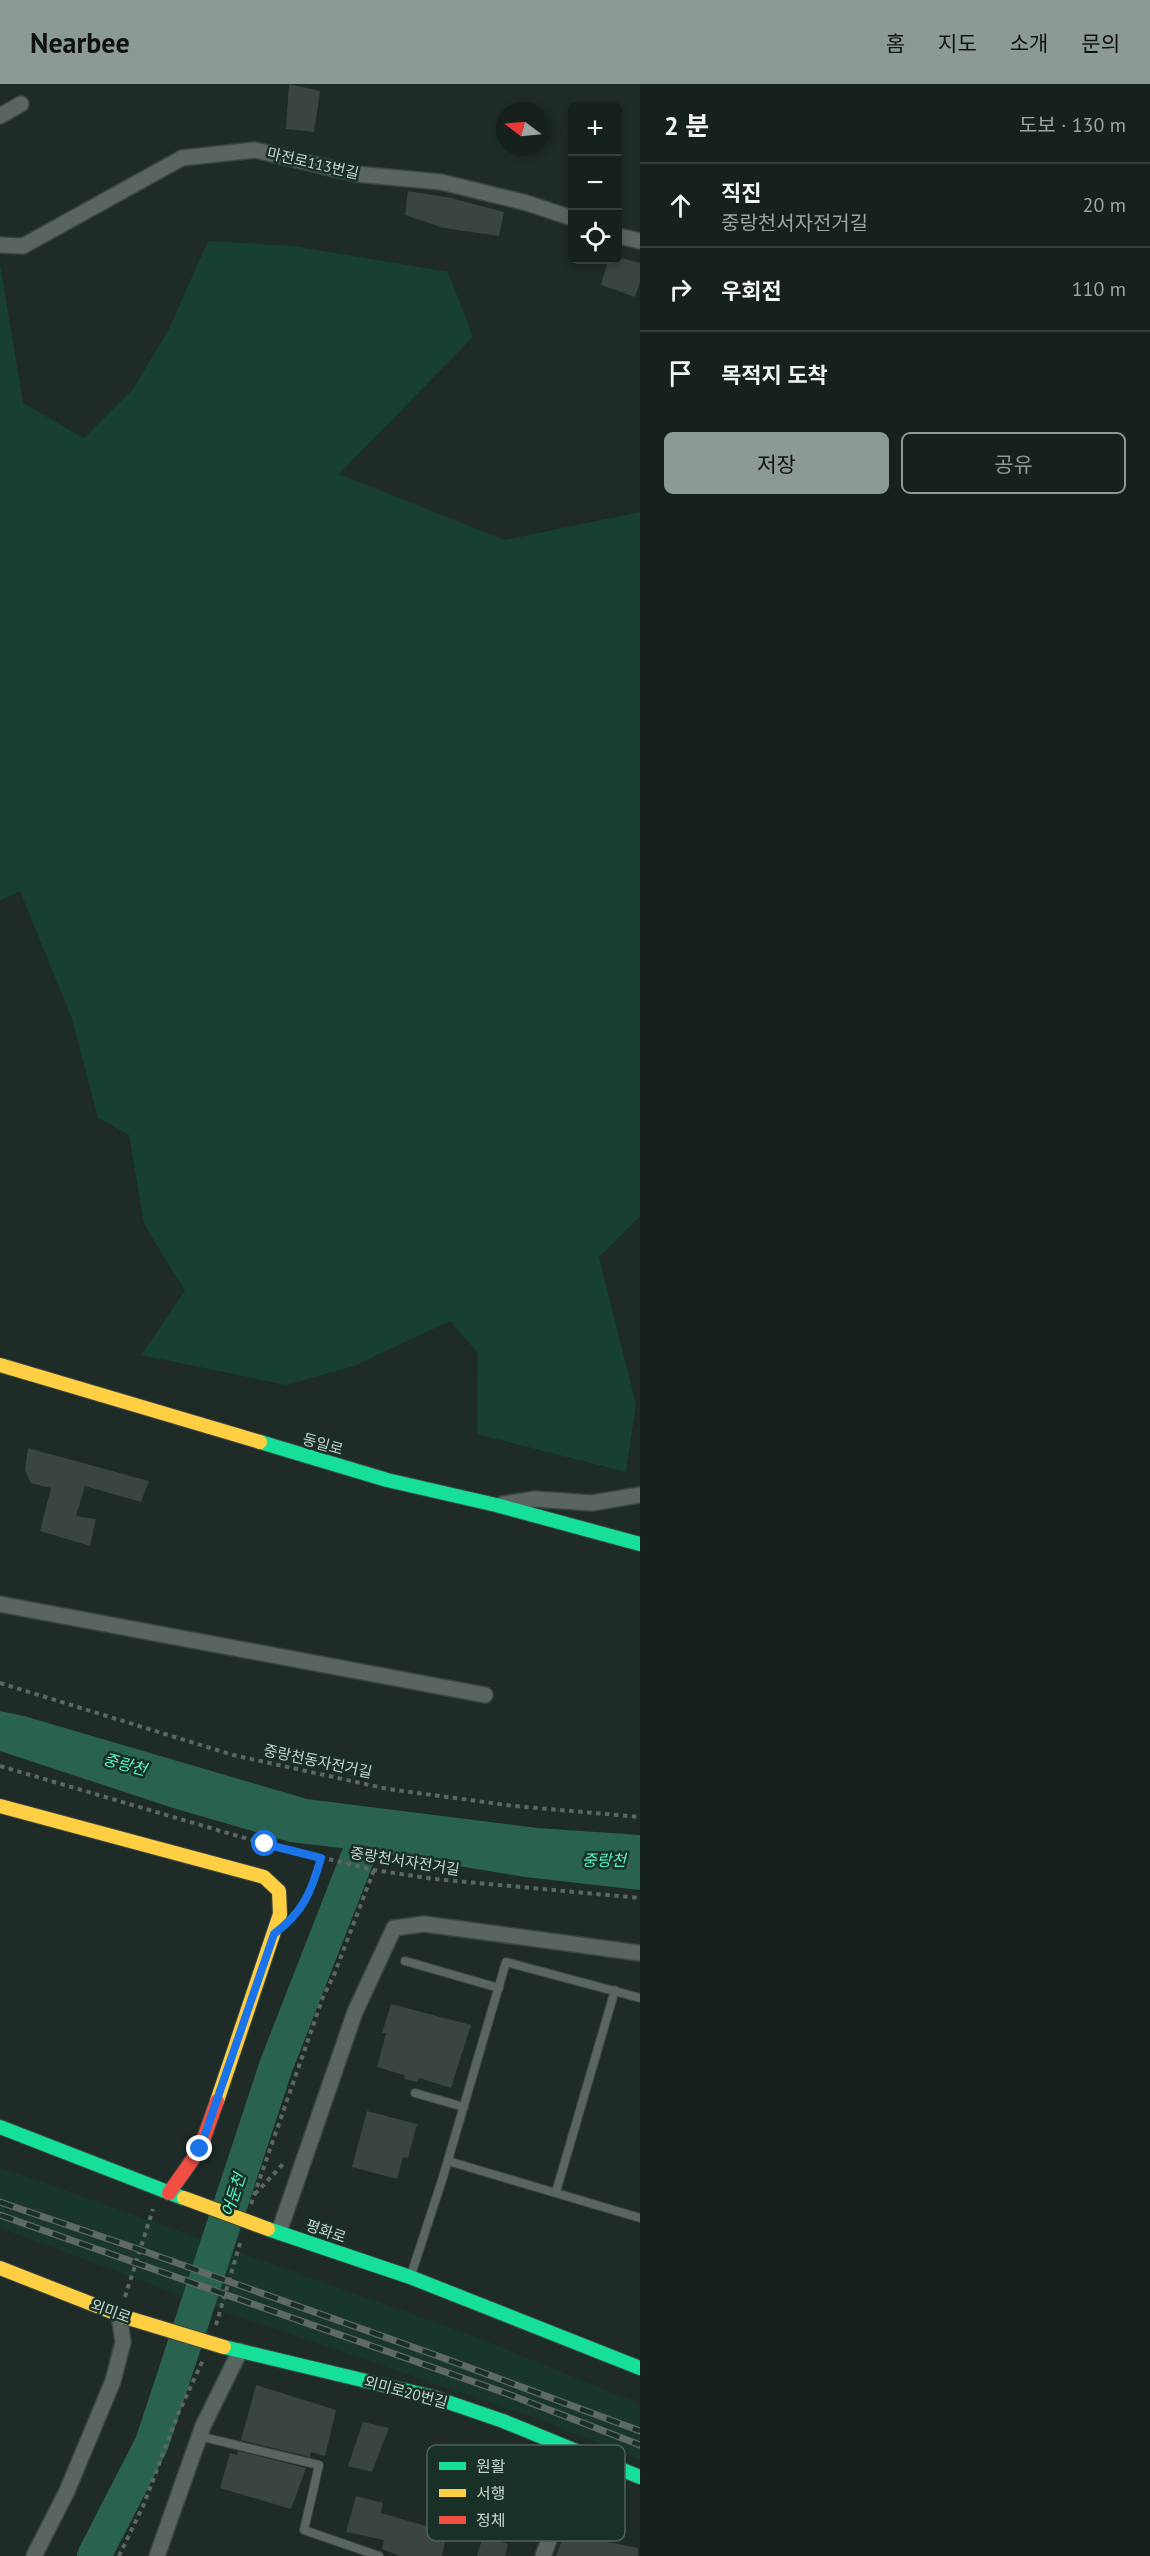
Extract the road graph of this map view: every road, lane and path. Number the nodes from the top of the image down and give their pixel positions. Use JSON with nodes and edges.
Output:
{"nodes":[{"id":1,"x":21,"y":104,"type":"dead end"},
{"id":2,"x":0,"y":116,"type":"edge"},
{"id":3,"x":568,"y":216,"type":"edge"},
{"id":4,"x":622,"y":237,"type":"edge"},
{"id":5,"x":640,"y":242,"type":"edge"},
{"id":6,"x":0,"y":245,"type":"edge"},
{"id":7,"x":0,"y":1365,"type":"edge"},
{"id":8,"x":640,"y":1495,"type":"edge"},
{"id":9,"x":496,"y":1505,"type":"junction"},
{"id":10,"x":640,"y":1544,"type":"edge"},
{"id":11,"x":0,"y":1604,"type":"edge"},
{"id":12,"x":0,"y":1683,"type":"edge"},
{"id":13,"x":485,"y":1695,"type":"dead end"},
{"id":14,"x":0,"y":1766,"type":"edge"},
{"id":15,"x":0,"y":1806,"type":"edge"},
{"id":16,"x":640,"y":1817,"type":"edge"},
{"id":17,"x":321,"y":1858,"type":"junction"},
{"id":18,"x":640,"y":1898,"type":"edge"},
{"id":19,"x":298,"y":1911,"type":"dead end"},
{"id":20,"x":640,"y":1953,"type":"edge"},
{"id":21,"x":405,"y":1961,"type":"dead end"},
{"id":22,"x":499,"y":1988,"type":"junction"},
{"id":23,"x":615,"y":1990,"type":"junction"},
{"id":24,"x":640,"y":1998,"type":"edge"},
{"id":25,"x":414,"y":2093,"type":"dead end"},
{"id":26,"x":464,"y":2107,"type":"junction"},
{"id":27,"x":0,"y":2127,"type":"edge"},
{"id":28,"x":448,"y":2161,"type":"junction"},
{"id":29,"x":556,"y":2192,"type":"junction"},
{"id":30,"x":169,"y":2193,"type":"junction"},
{"id":31,"x":153,"y":2209,"type":"dead end"},
{"id":32,"x":640,"y":2218,"type":"edge"},
{"id":33,"x":274,"y":2231,"type":"junction"},
{"id":34,"x":0,"y":2268,"type":"edge"},
{"id":35,"x":410,"y":2277,"type":"junction"},
{"id":36,"x":122,"y":2316,"type":"junction"},
{"id":37,"x":232,"y":2349,"type":"junction"},
{"id":38,"x":640,"y":2368,"type":"edge"},
{"id":39,"x":199,"y":2436,"type":"junction"},
{"id":40,"x":562,"y":2445,"type":"edge"},
{"id":41,"x":625,"y":2470,"type":"edge"},
{"id":42,"x":640,"y":2476,"type":"edge"},
{"id":43,"x":549,"y":2541,"type":"edge"},
{"id":44,"x":34,"y":2556,"type":"edge"},
{"id":45,"x":158,"y":2556,"type":"edge"},
{"id":46,"x":379,"y":2556,"type":"edge"},
{"id":47,"x":543,"y":2556,"type":"edge"}],
"edges":[{"from":1,"to":2,"type":"street"},
{"from":3,"to":6,"type":"street","name":"마전로113번길"},
{"from":4,"to":5,"type":"street"},
{"from":7,"to":9,"type":"street","name":"동일로"},
{"from":8,"to":9,"type":"street"},
{"from":9,"to":10,"type":"street","name":"동일로"},
{"from":11,"to":13,"type":"street"},
{"from":12,"to":16,"type":"path","name":"중랑천동자전거길"},
{"from":14,"to":17,"type":"path","name":"중랑천서자전거길"},
{"from":15,"to":30,"type":"street"},
{"from":17,"to":18,"type":"path","name":"중랑천서자전거길"},
{"from":17,"to":19,"type":"path"},
{"from":20,"to":33,"type":"street"},
{"from":21,"to":22,"type":"lane"},
{"from":22,"to":23,"type":"lane"},
{"from":22,"to":26,"type":"lane"},
{"from":23,"to":24,"type":"lane"},
{"from":23,"to":29,"type":"lane"},
{"from":25,"to":26,"type":"lane"},
{"from":26,"to":28,"type":"lane"},
{"from":27,"to":30,"type":"street","name":"평화로"},
{"from":28,"to":29,"type":"lane"},
{"from":28,"to":35,"type":"lane"},
{"from":29,"to":32,"type":"lane"},
{"from":30,"to":33,"type":"street","name":"평화로","bridge":true},
{"from":31,"to":36,"type":"path"},
{"from":33,"to":35,"type":"street","name":"평화로"},
{"from":34,"to":36,"type":"street","name":"외미로"},
{"from":35,"to":38,"type":"street","name":"평화로"},
{"from":36,"to":37,"type":"street","name":"외미로","bridge":true},
{"from":36,"to":44,"type":"street"},
{"from":37,"to":39,"type":"street"},
{"from":37,"to":40,"type":"street","name":"외미로20번길"},
{"from":39,"to":45,"type":"street"},
{"from":39,"to":46,"type":"lane"},
{"from":41,"to":42,"type":"street","name":"외미로20번길"},
{"from":43,"to":47,"type":"street"}]}
